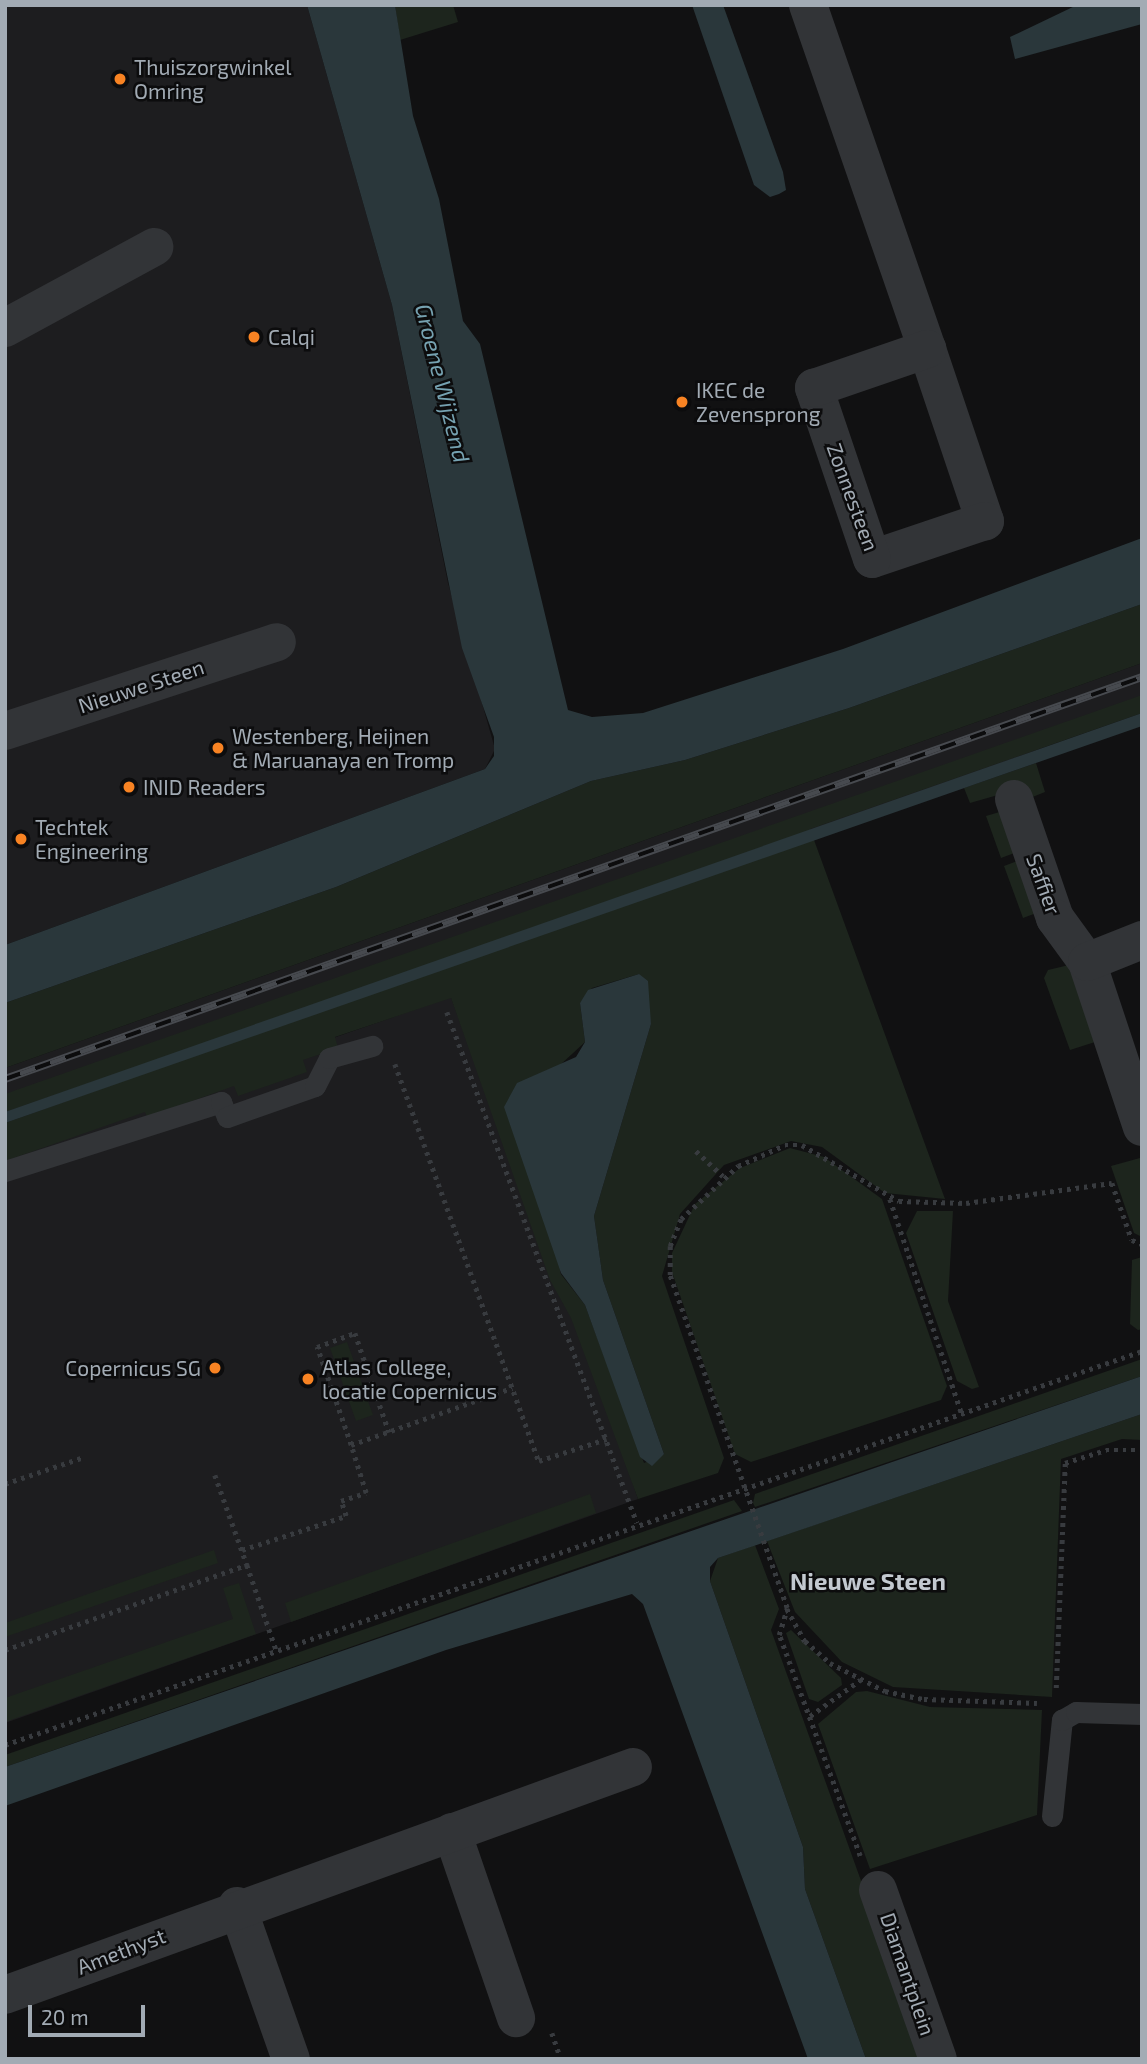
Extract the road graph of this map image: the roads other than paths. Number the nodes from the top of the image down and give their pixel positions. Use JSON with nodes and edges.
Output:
{"nodes":[{"id":1,"x":808,"y":5,"type":"edge"},
{"id":2,"x":154,"y":247,"type":"dead end"},
{"id":3,"x":5,"y":328,"type":"edge"},
{"id":4,"x":926,"y":349,"type":"junction"},
{"id":5,"x":277,"y":642,"type":"dead end"},
{"id":6,"x":5,"y":731,"type":"edge"},
{"id":7,"x":1014,"y":799,"type":"dead end"},
{"id":8,"x":1142,"y":940,"type":"edge"},
{"id":9,"x":1087,"y":962,"type":"junction"},
{"id":10,"x":372,"y":1046,"type":"road end"},
{"id":11,"x":1142,"y":1127,"type":"edge"},
{"id":12,"x":5,"y":1171,"type":"edge"},
{"id":13,"x":1142,"y":1714,"type":"edge"},
{"id":14,"x":633,"y":1767,"type":"dead end"},
{"id":15,"x":1052,"y":1816,"type":"dead end"},
{"id":16,"x":452,"y":1832,"type":"junction"},
{"id":17,"x":878,"y":1890,"type":"road end"},
{"id":18,"x":237,"y":1906,"type":"junction"},
{"id":19,"x":5,"y":1995,"type":"edge"},
{"id":20,"x":516,"y":2018,"type":"dead end"},
{"id":21,"x":291,"y":2059,"type":"edge"},
{"id":22,"x":938,"y":2059,"type":"edge"}],
"edges":[{"from":1,"to":4,"type":"street","name":"Zonnesteen"},
{"from":2,"to":3,"type":"street"},
{"from":4,"to":4,"type":"street","name":"Zonnesteen"},
{"from":5,"to":6,"type":"street","name":"Nieuwe Steen"},
{"from":7,"to":9,"type":"street","name":"Saffier"},
{"from":8,"to":9,"type":"street"},
{"from":9,"to":11,"type":"street","name":"Saffier"},
{"from":10,"to":12,"type":"lane"},
{"from":13,"to":15,"type":"lane"},
{"from":14,"to":16,"type":"street","name":"Amethyst"},
{"from":16,"to":18,"type":"street","name":"Amethyst"},
{"from":16,"to":20,"type":"street"},
{"from":17,"to":22,"type":"street","name":"Diamantplein"},
{"from":18,"to":19,"type":"street","name":"Amethyst"},
{"from":18,"to":21,"type":"street"}]}
